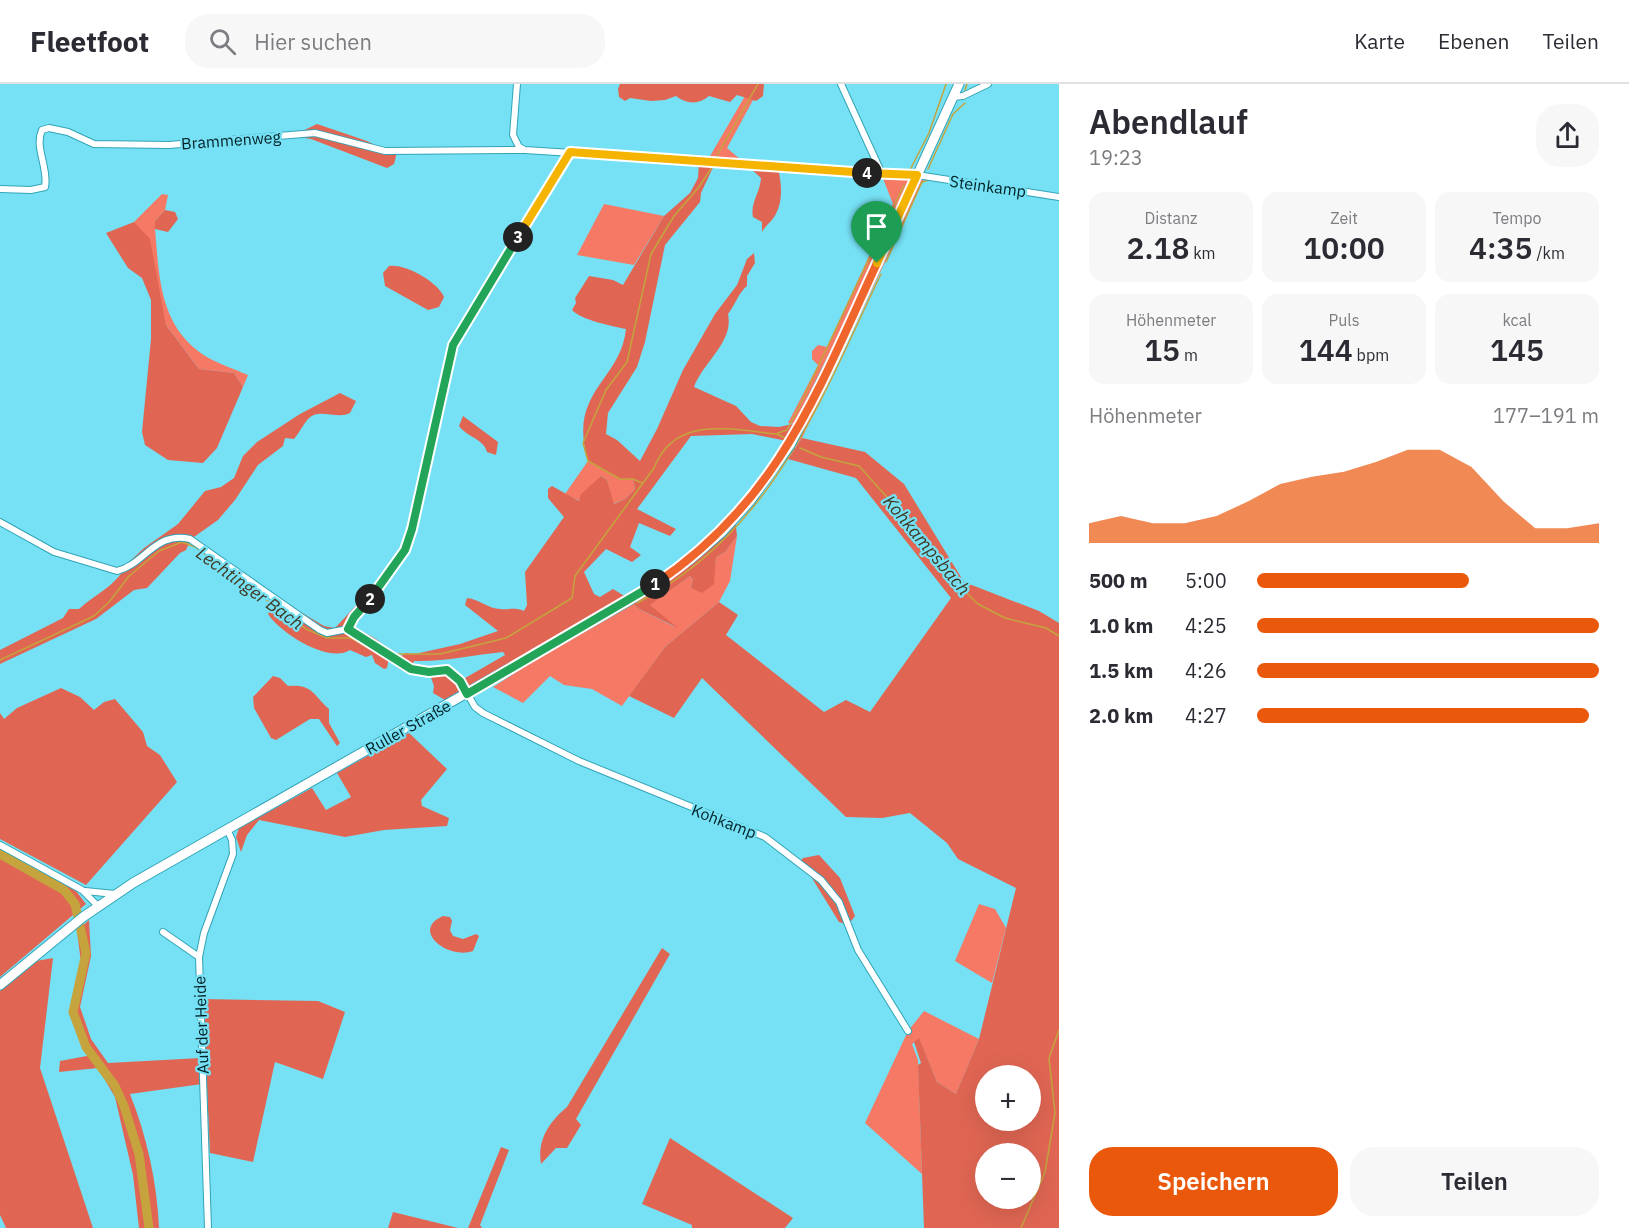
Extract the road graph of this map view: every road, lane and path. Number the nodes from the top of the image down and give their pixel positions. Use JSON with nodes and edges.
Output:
{"nodes":[{"id":1,"x":517,"y":84,"type":"edge"},
{"id":2,"x":841,"y":84,"type":"edge"},
{"id":3,"x":959,"y":84,"type":"edge"},
{"id":4,"x":988,"y":84,"type":"edge"},
{"id":5,"x":952,"y":97,"type":"junction"},
{"id":6,"x":525,"y":150,"type":"junction"},
{"id":7,"x":570,"y":152,"type":"junction"},
{"id":8,"x":882,"y":174,"type":"junction"},
{"id":9,"x":917,"y":175,"type":"junction"},
{"id":10,"x":0,"y":189,"type":"edge"},
{"id":11,"x":1059,"y":197,"type":"edge"},
{"id":12,"x":0,"y":522,"type":"edge"},
{"id":13,"x":348,"y":629,"type":"junction"},
{"id":14,"x":467,"y":694,"type":"junction"},
{"id":15,"x":227,"y":829,"type":"junction"},
{"id":16,"x":0,"y":845,"type":"edge"},
{"id":17,"x":82,"y":890,"type":"junction"},
{"id":18,"x":115,"y":894,"type":"junction"},
{"id":19,"x":98,"y":906,"type":"junction"},
{"id":20,"x":163,"y":932,"type":"dead end"},
{"id":21,"x":199,"y":957,"type":"junction"},
{"id":22,"x":0,"y":985,"type":"edge"},
{"id":23,"x":908,"y":1031,"type":"dead end"},
{"id":24,"x":208,"y":1228,"type":"edge"}],
"edges":[{"from":1,"to":6,"type":"street"},
{"from":2,"to":8,"type":"street"},
{"from":3,"to":5,"type":"main road","name":"Ruller Straße"},
{"from":4,"to":5,"type":"street"},
{"from":5,"to":9,"type":"main road","name":"Ruller Straße"},
{"from":6,"to":7,"type":"street","name":"Steinkamp"},
{"from":6,"to":10,"type":"street","name":"Brammenweg"},
{"from":7,"to":8,"type":"street","name":"Steinkamp"},
{"from":7,"to":13,"type":"street"},
{"from":8,"to":9,"type":"street","name":"Steinkamp"},
{"from":9,"to":11,"type":"street","name":"Steinkamp"},
{"from":9,"to":14,"type":"main road","name":"Ruller Straße"},
{"from":12,"to":13,"type":"street"},
{"from":13,"to":14,"type":"street","name":"Kohkamp"},
{"from":14,"to":15,"type":"main road","name":"Ruller Straße"},
{"from":14,"to":23,"type":"street","name":"Kohkamp"},
{"from":15,"to":18,"type":"main road","name":"Ruller Straße"},
{"from":15,"to":21,"type":"street","name":"Auf der Heide"},
{"from":16,"to":17,"type":"street"},
{"from":17,"to":18,"type":"street"},
{"from":17,"to":19,"type":"street"},
{"from":18,"to":19,"type":"main road","name":"Ruller Straße"},
{"from":19,"to":22,"type":"main road","name":"Ruller Straße"},
{"from":20,"to":21,"type":"street"},
{"from":21,"to":24,"type":"street","name":"Auf der Heide"}]}
